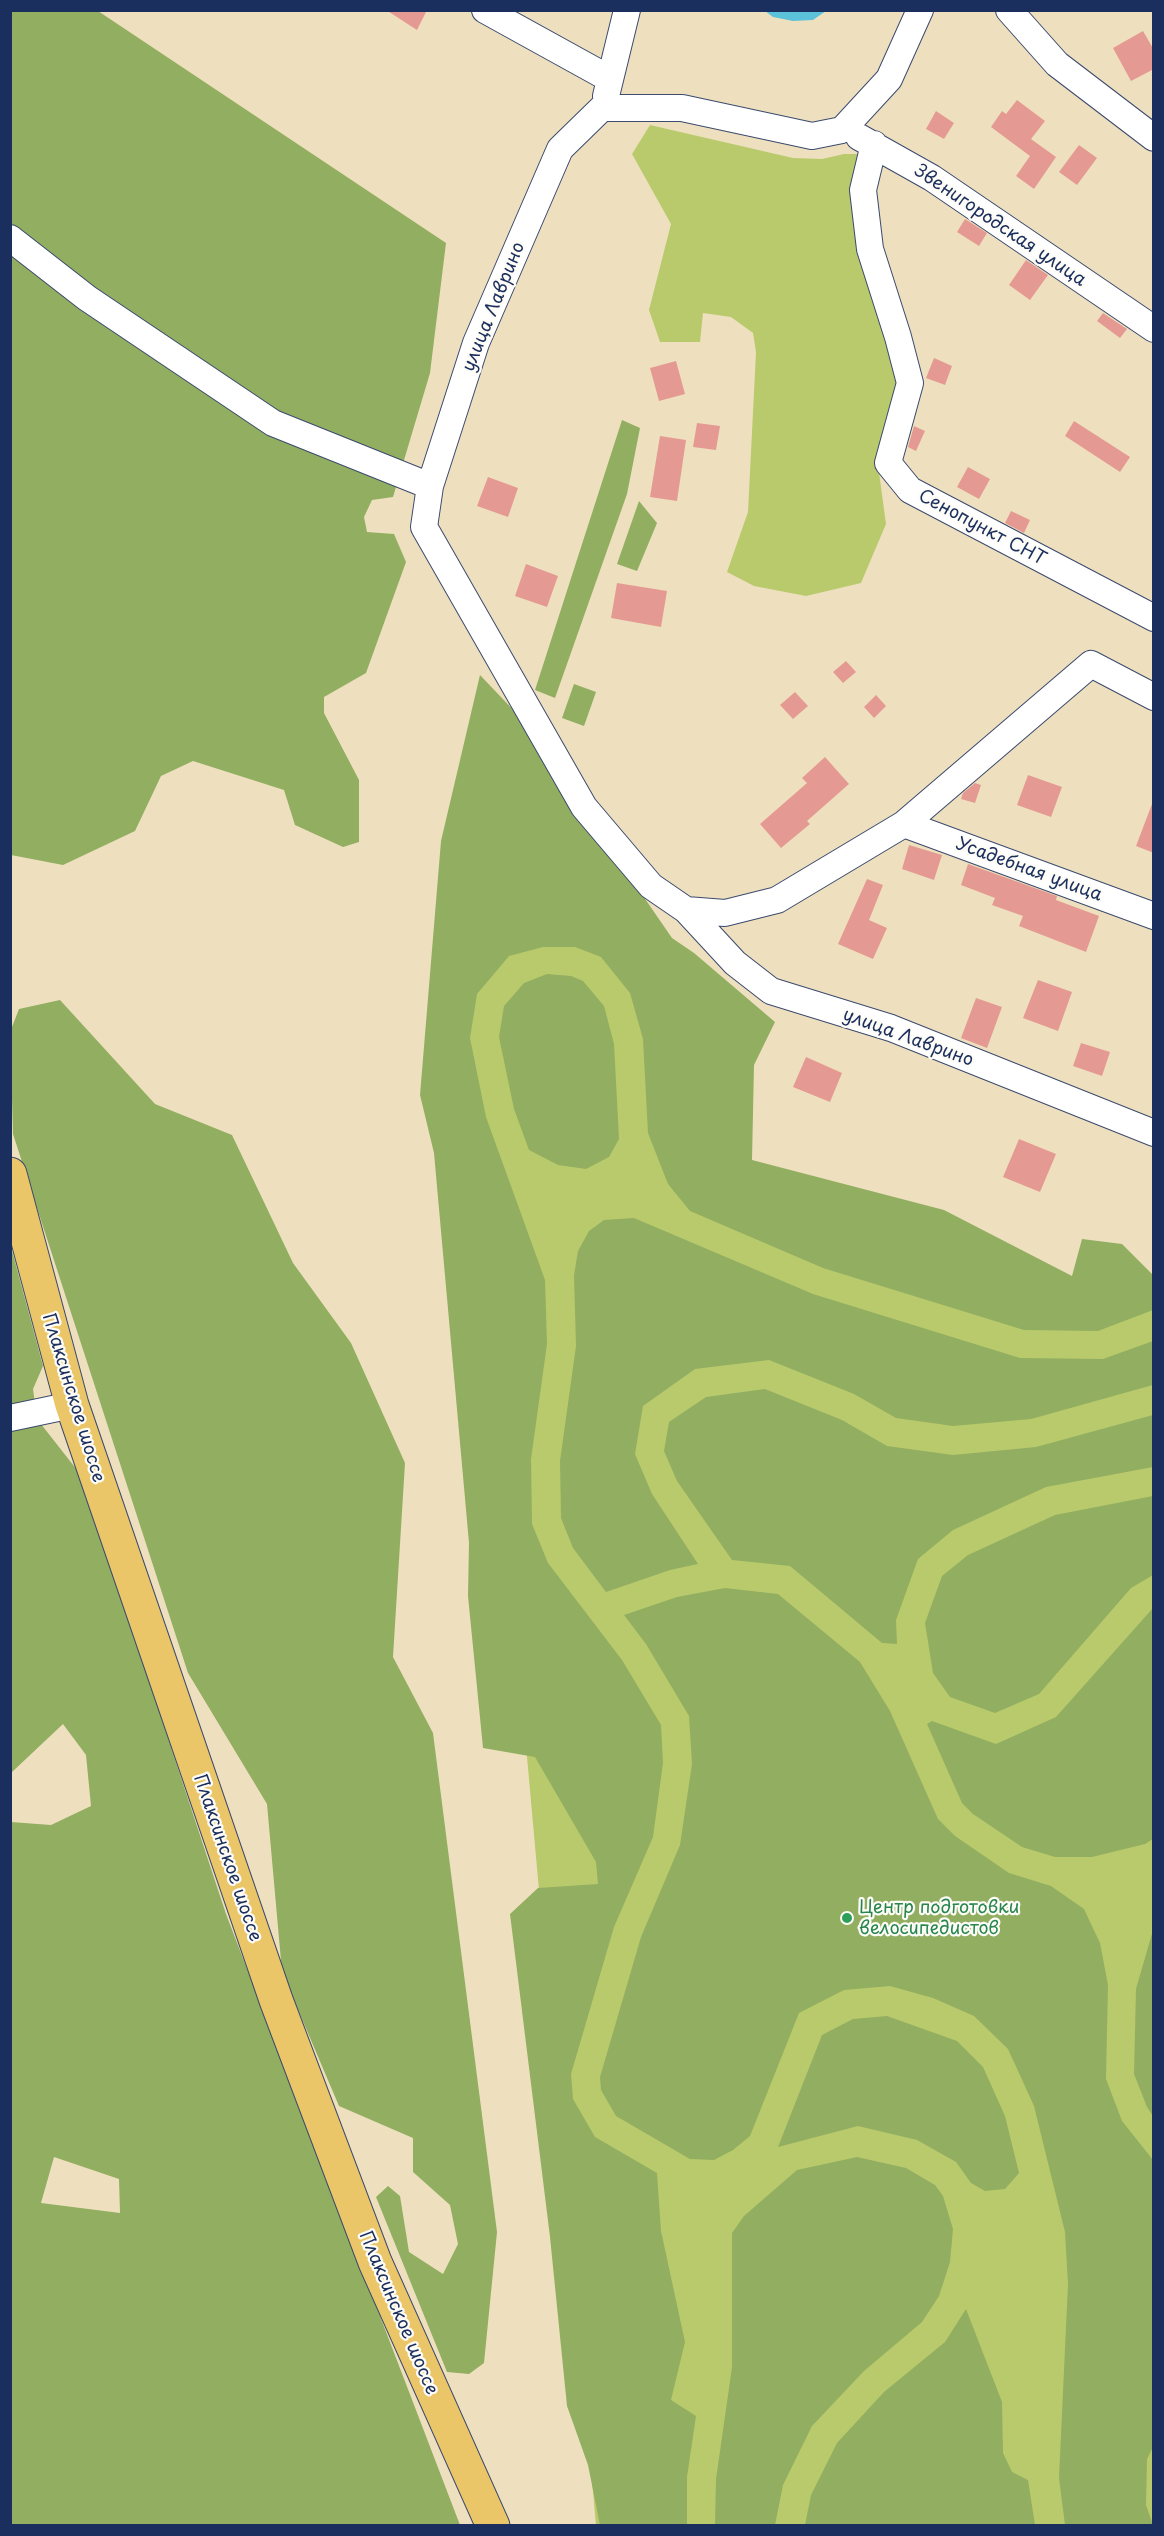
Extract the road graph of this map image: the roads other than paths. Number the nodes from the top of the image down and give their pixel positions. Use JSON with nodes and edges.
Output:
{"nodes":[{"id":1,"x":485,"y":10,"type":"edge"},
{"id":2,"x":627,"y":10,"type":"edge"},
{"id":3,"x":920,"y":10,"type":"edge"},
{"id":4,"x":1009,"y":10,"type":"edge"},
{"id":5,"x":610,"y":79,"type":"junction"},
{"id":6,"x":602,"y":108,"type":"junction"},
{"id":7,"x":842,"y":129,"type":"junction"},
{"id":8,"x":1154,"y":138,"type":"edge"},
{"id":9,"x":874,"y":144,"type":"junction"},
{"id":10,"x":10,"y":238,"type":"edge"},
{"id":11,"x":1154,"y":329,"type":"edge"},
{"id":12,"x":430,"y":486,"type":"junction"},
{"id":13,"x":1154,"y":618,"type":"edge"},
{"id":14,"x":1154,"y":697,"type":"edge"},
{"id":15,"x":904,"y":824,"type":"junction"},
{"id":16,"x":686,"y":910,"type":"junction"},
{"id":17,"x":1154,"y":916,"type":"edge"},
{"id":18,"x":1154,"y":1133,"type":"edge"},
{"id":19,"x":10,"y":1174,"type":"edge"},
{"id":20,"x":72,"y":1405,"type":"junction"},
{"id":21,"x":10,"y":1418,"type":"edge"},
{"id":22,"x":493,"y":2526,"type":"edge"}],
"edges":[{"from":1,"to":5,"type":"street"},
{"from":2,"to":5,"type":"street"},
{"from":3,"to":7,"type":"street"},
{"from":4,"to":8,"type":"street"},
{"from":5,"to":6,"type":"street"},
{"from":6,"to":7,"type":"street"},
{"from":6,"to":12,"type":"street","name":"улица Лаврино"},
{"from":7,"to":9,"type":"street","name":"Звенигородская улица"},
{"from":9,"to":11,"type":"street","name":"Звенигородская улица"},
{"from":9,"to":13,"type":"street","name":"Сенопункт СНТ"},
{"from":10,"to":12,"type":"street"},
{"from":12,"to":16,"type":"street","name":"улица Лаврино"},
{"from":14,"to":15,"type":"street"},
{"from":15,"to":16,"type":"street"},
{"from":15,"to":17,"type":"street","name":"Усадебная улица"},
{"from":16,"to":18,"type":"street","name":"улица Лаврино"},
{"from":19,"to":20,"type":"main road","name":"Плаксинское шоссе"},
{"from":20,"to":21,"type":"street"},
{"from":20,"to":22,"type":"main road","name":"Плаксинское шоссе"}]}
